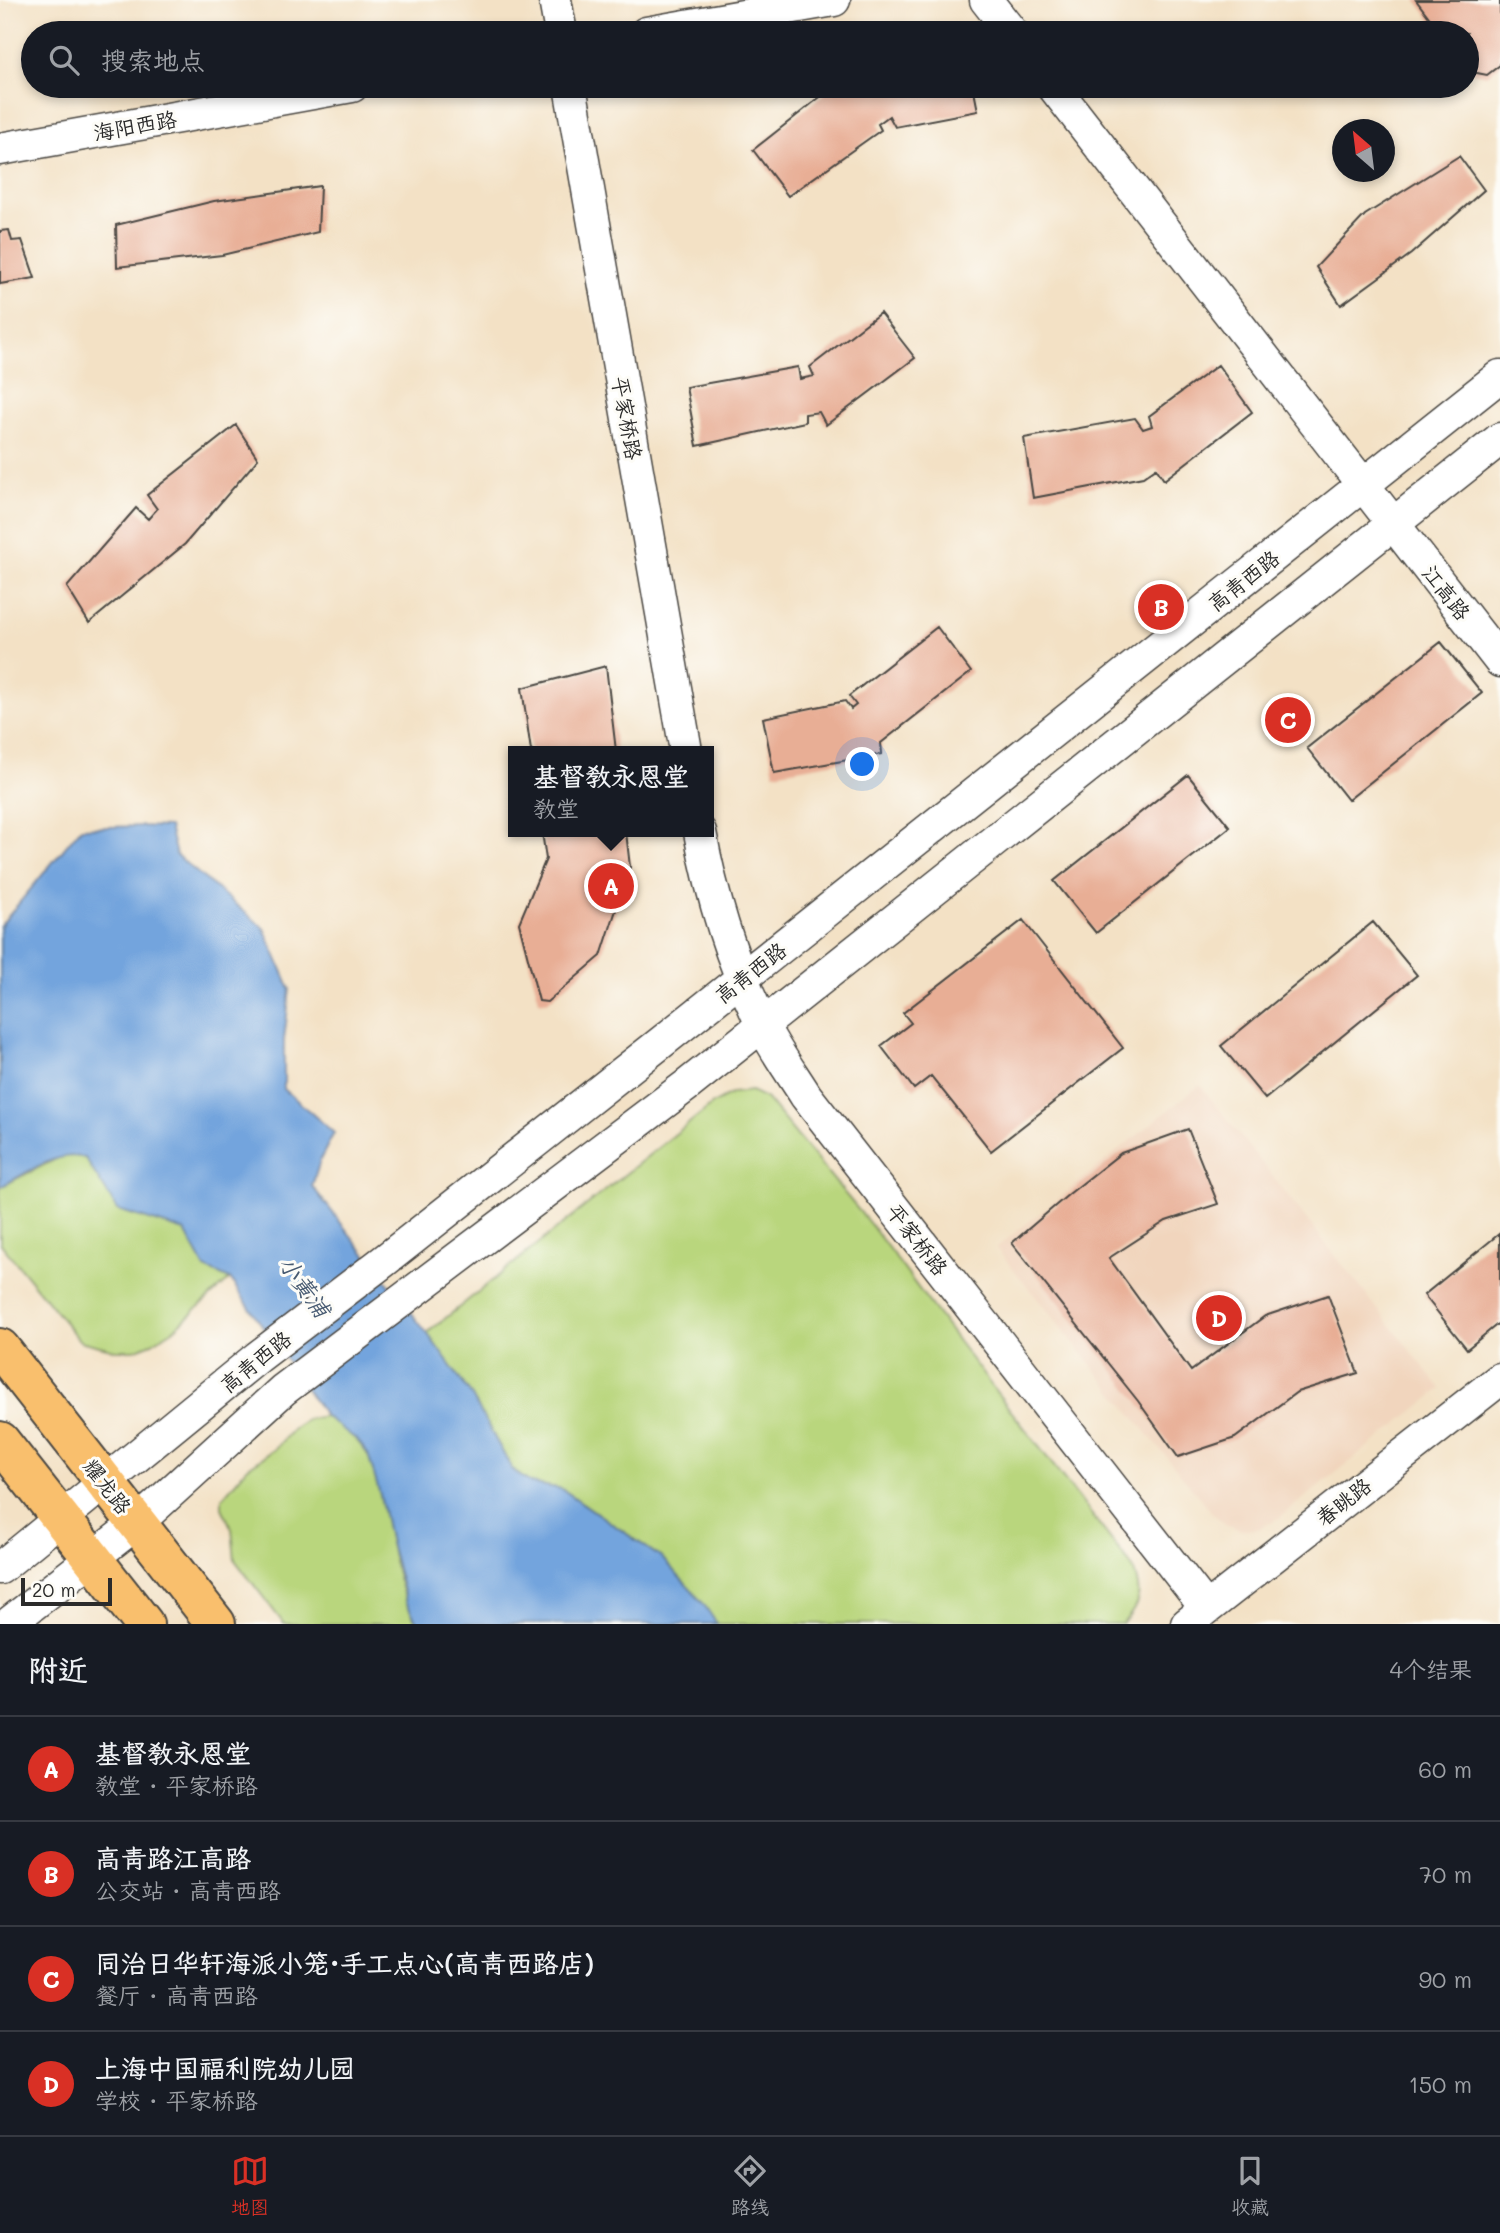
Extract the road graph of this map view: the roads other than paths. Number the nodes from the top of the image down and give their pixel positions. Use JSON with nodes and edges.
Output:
{"nodes":[{"id":1,"x":555,"y":0,"type":"edge"},
{"id":2,"x":834,"y":0,"type":"edge"},
{"id":3,"x":986,"y":0,"type":"edge"},
{"id":4,"x":559,"y":21,"type":"edge"},
{"id":5,"x":714,"y":21,"type":"edge"},
{"id":6,"x":1003,"y":21,"type":"edge"},
{"id":7,"x":285,"y":98,"type":"edge"},
{"id":8,"x":572,"y":98,"type":"edge"},
{"id":9,"x":1062,"y":98,"type":"edge"},
{"id":10,"x":0,"y":149,"type":"edge"},
{"id":11,"x":1500,"y":376,"type":"edge"},
{"id":12,"x":1500,"y":439,"type":"edge"},
{"id":13,"x":1363,"y":485,"type":"junction"},
{"id":14,"x":1393,"y":524,"type":"junction"},
{"id":15,"x":1500,"y":661,"type":"edge"},
{"id":16,"x":685,"y":746,"type":"edge"},
{"id":17,"x":702,"y":837,"type":"edge"},
{"id":18,"x":741,"y":979,"type":"junction"},
{"id":19,"x":762,"y":1025,"type":"junction"},
{"id":20,"x":0,"y":1348,"type":"edge"},
{"id":21,"x":1500,"y":1379,"type":"edge"},
{"id":22,"x":0,"y":1441,"type":"edge"},
{"id":23,"x":106,"y":1483,"type":"junction"},
{"id":24,"x":61,"y":1519,"type":"junction"},
{"id":25,"x":137,"y":1522,"type":"junction"},
{"id":26,"x":92,"y":1558,"type":"junction"},
{"id":27,"x":0,"y":1568,"type":"edge"},
{"id":28,"x":1197,"y":1616,"type":"edge"},
{"id":29,"x":8,"y":1624,"type":"edge"},
{"id":30,"x":144,"y":1624,"type":"edge"},
{"id":31,"x":216,"y":1624,"type":"edge"}],
"edges":[{"from":1,"to":4,"type":"street"},
{"from":2,"to":5,"type":"street"},
{"from":3,"to":6,"type":"street"},
{"from":7,"to":10,"type":"street","name":"海阳西路"},
{"from":8,"to":16,"type":"street","name":"平家桥路"},
{"from":9,"to":13,"type":"street","name":"江高路"},
{"from":11,"to":13,"type":"street","name":"高青西路"},
{"from":12,"to":14,"type":"street","name":"高青西路"},
{"from":13,"to":14,"type":"street","name":"江高路"},
{"from":13,"to":18,"type":"street","name":"高青西路"},
{"from":14,"to":15,"type":"street","name":"江高路"},
{"from":14,"to":19,"type":"street","name":"高青西路"},
{"from":17,"to":18,"type":"street","name":"平家桥路"},
{"from":18,"to":19,"type":"street","name":"平家桥路"},
{"from":18,"to":23,"type":"street","name":"高青西路"},
{"from":19,"to":25,"type":"street","name":"高青西路"},
{"from":19,"to":28,"type":"street","name":"平家桥路"},
{"from":20,"to":23,"type":"main road","name":"耀龙路"},
{"from":21,"to":28,"type":"street","name":"春眺路"},
{"from":22,"to":24,"type":"main road"},
{"from":23,"to":24,"type":"street","name":"高青西路"},
{"from":23,"to":25,"type":"main road","name":"耀龙路"},
{"from":24,"to":26,"type":"main road"},
{"from":24,"to":27,"type":"street","name":"高青西路"},
{"from":25,"to":26,"type":"street","name":"高青西路"},
{"from":25,"to":31,"type":"main road","name":"耀龙路"},
{"from":26,"to":29,"type":"street","name":"高青西路"},
{"from":26,"to":30,"type":"main road"}]}
